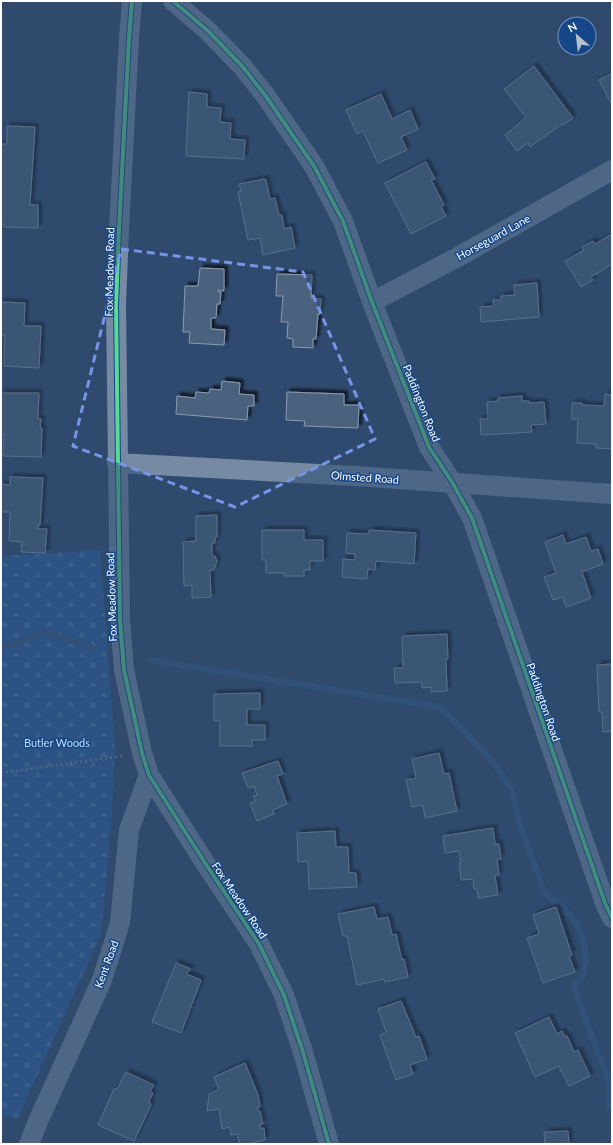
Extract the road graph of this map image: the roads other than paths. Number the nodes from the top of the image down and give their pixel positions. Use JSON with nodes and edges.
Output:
{"nodes":[{"id":1,"x":132,"y":1,"type":"edge"},
{"id":2,"x":173,"y":1,"type":"edge"},
{"id":3,"x":612,"y":170,"type":"edge"},
{"id":4,"x":372,"y":302,"type":"junction"},
{"id":5,"x":117,"y":463,"type":"junction"},
{"id":6,"x":452,"y":482,"type":"junction"},
{"id":7,"x":612,"y":494,"type":"edge"},
{"id":8,"x":149,"y":775,"type":"junction"},
{"id":9,"x":612,"y":918,"type":"edge"},
{"id":10,"x":29,"y":1144,"type":"edge"},
{"id":11,"x":329,"y":1144,"type":"edge"}],
"edges":[{"from":1,"to":5,"type":"street","name":"Fox Meadow Road"},
{"from":2,"to":4,"type":"street","name":"Paddington Road"},
{"from":3,"to":4,"type":"street","name":"Horseguard Lane"},
{"from":4,"to":6,"type":"street","name":"Paddington Road"},
{"from":5,"to":6,"type":"street","name":"Olmsted Road"},
{"from":5,"to":8,"type":"street","name":"Fox Meadow Road"},
{"from":6,"to":7,"type":"street","name":"Olmsted Road"},
{"from":6,"to":9,"type":"street","name":"Paddington Road"},
{"from":8,"to":10,"type":"street","name":"Kent Road"},
{"from":8,"to":11,"type":"street","name":"Fox Meadow Road"}]}
